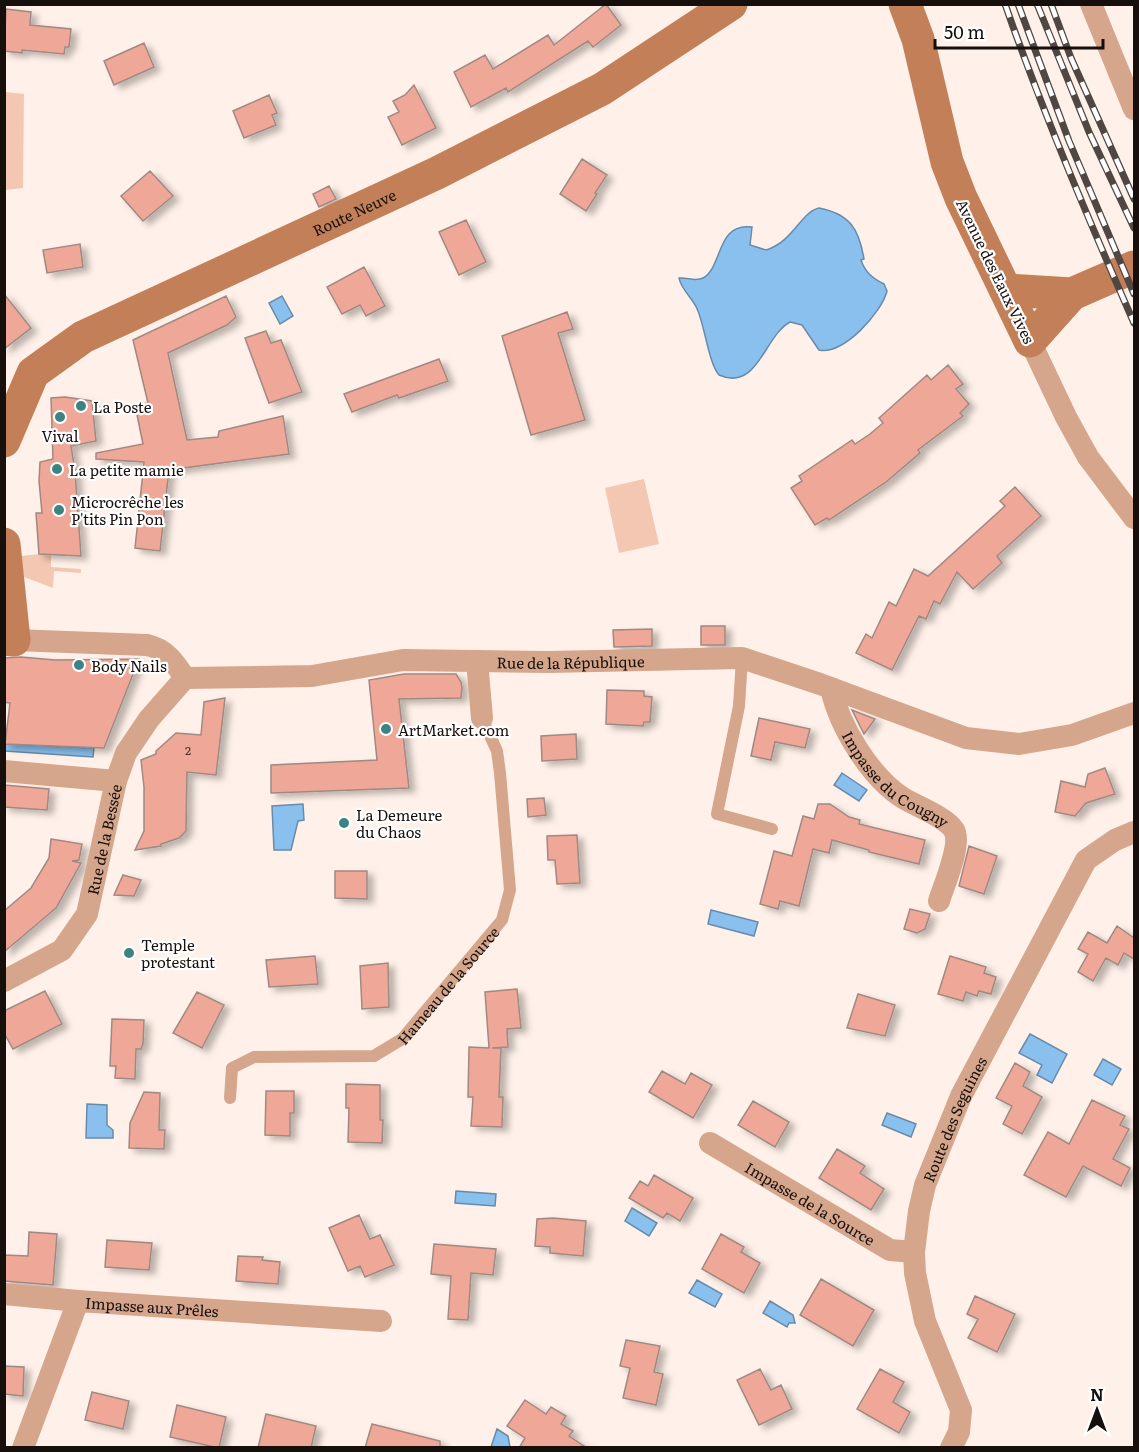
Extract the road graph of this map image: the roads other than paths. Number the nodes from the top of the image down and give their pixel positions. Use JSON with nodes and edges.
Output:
{"nodes":[{"id":1,"x":731,"y":4,"type":"edge"},
{"id":2,"x":905,"y":4,"type":"edge"},
{"id":3,"x":1091,"y":4,"type":"edge"},
{"id":4,"x":1134,"y":109,"type":"edge"},
{"id":5,"x":1134,"y":267,"type":"edge"},
{"id":6,"x":1006,"y":290,"type":"junction"},
{"id":7,"x":1072,"y":294,"type":"junction"},
{"id":8,"x":1030,"y":341,"type":"junction"},
{"id":9,"x":4,"y":441,"type":"edge"},
{"id":10,"x":1134,"y":518,"type":"edge"},
{"id":11,"x":5,"y":555,"type":"edge"},
{"id":12,"x":9,"y":639,"type":"edge"},
{"id":13,"x":742,"y":658,"type":"junction"},
{"id":14,"x":477,"y":661,"type":"junction"},
{"id":15,"x":185,"y":678,"type":"junction"},
{"id":16,"x":831,"y":688,"type":"junction"},
{"id":17,"x":1134,"y":716,"type":"edge"},
{"id":18,"x":482,"y":717,"type":"joint"},
{"id":19,"x":4,"y":771,"type":"edge"},
{"id":20,"x":116,"y":781,"type":"junction"},
{"id":21,"x":772,"y":829,"type":"dead end"},
{"id":22,"x":1134,"y":832,"type":"edge"},
{"id":23,"x":939,"y":901,"type":"dead end"},
{"id":24,"x":4,"y":981,"type":"edge"},
{"id":25,"x":231,"y":1098,"type":"dead end"},
{"id":26,"x":710,"y":1143,"type":"dead end"},
{"id":27,"x":914,"y":1252,"type":"junction"},
{"id":28,"x":4,"y":1294,"type":"edge"},
{"id":29,"x":78,"y":1301,"type":"junction"},
{"id":30,"x":381,"y":1321,"type":"dead end"},
{"id":31,"x":23,"y":1448,"type":"edge"},
{"id":32,"x":951,"y":1448,"type":"edge"}],
"edges":[{"from":1,"to":9,"type":"main road","name":"Route Neuve"},
{"from":2,"to":6,"type":"main road","name":"Avenue des Eaux Vives"},
{"from":3,"to":4,"type":"street"},
{"from":5,"to":7,"type":"main road"},
{"from":6,"to":7,"type":"main road"},
{"from":6,"to":8,"type":"main road","name":"Avenue des Eaux Vives"},
{"from":7,"to":8,"type":"main road"},
{"from":8,"to":10,"type":"street","name":"Avenue des Eaux Vives"},
{"from":11,"to":12,"type":"main road"},
{"from":12,"to":15,"type":"street"},
{"from":13,"to":14,"type":"street","name":"Rue de la République"},
{"from":13,"to":16,"type":"street","name":"Rue de la République"},
{"from":13,"to":21,"type":"lane"},
{"from":14,"to":15,"type":"street","name":"Rue de la République"},
{"from":14,"to":18,"type":"street","name":"Hameau de la Source"},
{"from":15,"to":20,"type":"street","name":"Rue de la Bessée"},
{"from":16,"to":17,"type":"street","name":"Rue de la République"},
{"from":16,"to":23,"type":"street","name":"Impasse du Cougny"},
{"from":18,"to":25,"type":"lane","name":"Hameau de la Source"},
{"from":19,"to":20,"type":"street"},
{"from":20,"to":24,"type":"street","name":"Rue de la Bessée"},
{"from":22,"to":27,"type":"street","name":"Route des Seguines"},
{"from":26,"to":27,"type":"street","name":"Impasse de la Source"},
{"from":27,"to":32,"type":"street","name":"Route des Seguines"},
{"from":28,"to":29,"type":"street"},
{"from":29,"to":30,"type":"street","name":"Impasse aux Prêles"},
{"from":29,"to":31,"type":"street","name":"Impasse aux Prêles"}]}
